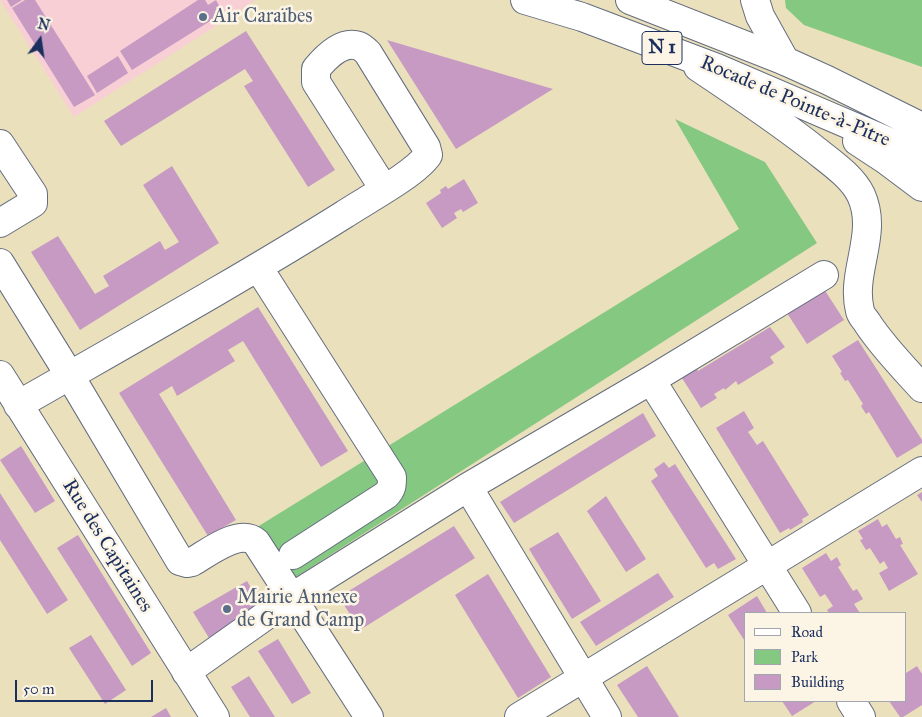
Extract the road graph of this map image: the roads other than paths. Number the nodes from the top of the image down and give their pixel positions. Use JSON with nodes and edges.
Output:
{"nodes":[{"id":1,"x":525,"y":0,"type":"edge"},
{"id":2,"x":630,"y":0,"type":"edge"},
{"id":3,"x":758,"y":8,"type":"edge"},
{"id":4,"x":676,"y":53,"type":"junction"},
{"id":5,"x":785,"y":61,"type":"junction"},
{"id":6,"x":827,"y":80,"type":"junction"},
{"id":7,"x":798,"y":102,"type":"junction"},
{"id":8,"x":922,"y":109,"type":"edge"},
{"id":9,"x":922,"y":127,"type":"edge"},
{"id":10,"x":0,"y":144,"type":"edge"},
{"id":11,"x":922,"y":156,"type":"edge"},
{"id":12,"x":922,"y":188,"type":"edge"},
{"id":13,"x":384,"y":189,"type":"junction"},
{"id":14,"x":0,"y":223,"type":"edge"},
{"id":15,"x":0,"y":263,"type":"edge"},
{"id":16,"x":258,"y":267,"type":"junction"},
{"id":17,"x":824,"y":275,"type":"dead end"},
{"id":18,"x":0,"y":375,"type":"edge"},
{"id":19,"x":70,"y":376,"type":"junction"},
{"id":20,"x":651,"y":380,"type":"junction"},
{"id":21,"x":922,"y":388,"type":"edge"},
{"id":22,"x":18,"y":405,"type":"junction"},
{"id":23,"x":922,"y":471,"type":"edge"},
{"id":24,"x":468,"y":487,"type":"junction"},
{"id":25,"x":293,"y":555,"type":"dead end"},
{"id":26,"x":767,"y":564,"type":"junction"},
{"id":27,"x":292,"y":597,"type":"junction"},
{"id":28,"x":796,"y":612,"type":"edge"},
{"id":29,"x":186,"y":672,"type":"junction"},
{"id":30,"x":582,"y":678,"type":"junction"},
{"id":31,"x":852,"y":702,"type":"edge"},
{"id":32,"x":554,"y":708,"type":"edge"},
{"id":33,"x":215,"y":717,"type":"edge"},
{"id":34,"x":369,"y":717,"type":"edge"},
{"id":35,"x":519,"y":717,"type":"edge"},
{"id":36,"x":607,"y":717,"type":"edge"},
{"id":37,"x":861,"y":717,"type":"edge"}],
"edges":[{"from":1,"to":4,"type":"main road","name":"Rocade de Pointe-à-Pitre","number":"N 1"},
{"from":2,"to":5,"type":"main road","name":"Rocade de Pointe-à-Pitre","number":"N 1"},
{"from":3,"to":5,"type":"main road"},
{"from":4,"to":7,"type":"main road","name":"Rocade de Pointe-à-Pitre","number":"N 1"},
{"from":4,"to":21,"type":"main road"},
{"from":5,"to":6,"type":"main road","name":"Rocade de Pointe-à-Pitre","number":"N 1"},
{"from":6,"to":8,"type":"main road"},
{"from":6,"to":9,"type":"main road","name":"Rocade de Pointe-à-Pitre","number":"N 1"},
{"from":7,"to":11,"type":"main road","name":"Rocade de Pointe-à-Pitre","number":"N 1"},
{"from":7,"to":12,"type":"main road"},
{"from":10,"to":14,"type":"main road"},
{"from":13,"to":13,"type":"main road"},
{"from":13,"to":16,"type":"main road"},
{"from":15,"to":19,"type":"main road"},
{"from":16,"to":19,"type":"main road"},
{"from":16,"to":25,"type":"main road"},
{"from":17,"to":20,"type":"main road"},
{"from":18,"to":22,"type":"main road","name":"Rue des Capitaines"},
{"from":19,"to":22,"type":"main road"},
{"from":19,"to":27,"type":"main road"},
{"from":20,"to":24,"type":"main road"},
{"from":20,"to":26,"type":"main road"},
{"from":22,"to":29,"type":"main road","name":"Rue des Capitaines"},
{"from":23,"to":26,"type":"main road"},
{"from":24,"to":27,"type":"main road"},
{"from":24,"to":30,"type":"main road"},
{"from":26,"to":28,"type":"main road"},
{"from":26,"to":30,"type":"main road"},
{"from":27,"to":29,"type":"main road"},
{"from":27,"to":34,"type":"main road"},
{"from":29,"to":33,"type":"main road","name":"Rue des Capitaines"},
{"from":30,"to":32,"type":"main road"},
{"from":30,"to":36,"type":"main road"},
{"from":31,"to":37,"type":"main road"},
{"from":32,"to":35,"type":"main road"}]}
